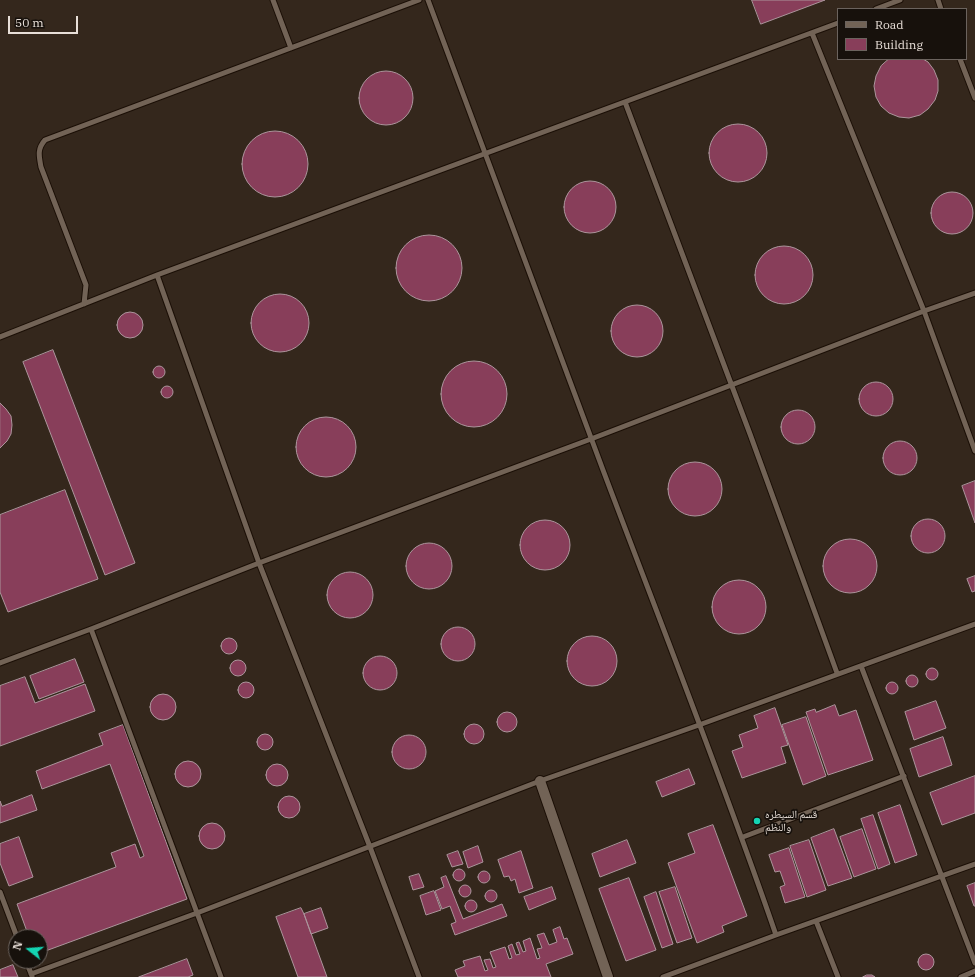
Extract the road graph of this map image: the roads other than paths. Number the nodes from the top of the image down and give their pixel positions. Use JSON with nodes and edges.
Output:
{"nodes":[{"id":1,"x":273,"y":0,"type":"edge"},
{"id":2,"x":419,"y":0,"type":"edge"},
{"id":3,"x":428,"y":0,"type":"edge"},
{"id":4,"x":900,"y":0,"type":"edge"},
{"id":5,"x":879,"y":8,"type":"edge"},
{"id":6,"x":837,"y":23,"type":"edge"},
{"id":7,"x":812,"y":33,"type":"junction"},
{"id":8,"x":291,"y":48,"type":"junction"},
{"id":9,"x":960,"y":60,"type":"edge"},
{"id":10,"x":975,"y":98,"type":"edge"},
{"id":11,"x":626,"y":102,"type":"junction"},
{"id":12,"x":487,"y":154,"type":"junction"},
{"id":13,"x":156,"y":275,"type":"junction"},
{"id":14,"x":975,"y":293,"type":"edge"},
{"id":15,"x":84,"y":304,"type":"junction"},
{"id":16,"x":924,"y":311,"type":"junction"},
{"id":17,"x":0,"y":337,"type":"edge"},
{"id":18,"x":732,"y":385,"type":"junction"},
{"id":19,"x":591,"y":439,"type":"junction"},
{"id":20,"x":975,"y":451,"type":"edge"},
{"id":21,"x":259,"y":563,"type":"junction"},
{"id":22,"x":975,"y":624,"type":"edge"},
{"id":23,"x":91,"y":629,"type":"junction"},
{"id":24,"x":0,"y":662,"type":"edge"},
{"id":25,"x":861,"y":666,"type":"junction"},
{"id":26,"x":838,"y":673,"type":"junction"},
{"id":27,"x":699,"y":725,"type":"junction"},
{"id":28,"x":904,"y":776,"type":"junction"},
{"id":29,"x":540,"y":781,"type":"junction"},
{"id":30,"x":742,"y":837,"type":"junction"},
{"id":31,"x":370,"y":847,"type":"junction"},
{"id":32,"x":975,"y":864,"type":"edge"},
{"id":33,"x":941,"y":877,"type":"junction"},
{"id":34,"x":0,"y":892,"type":"edge"},
{"id":35,"x":197,"y":913,"type":"junction"},
{"id":36,"x":816,"y":921,"type":"junction"},
{"id":37,"x":14,"y":929,"type":"edge"},
{"id":38,"x":776,"y":934,"type":"junction"},
{"id":39,"x":975,"y":963,"type":"edge"},
{"id":40,"x":975,"y":972,"type":"edge"},
{"id":41,"x":32,"y":976,"type":"edge"},
{"id":42,"x":221,"y":977,"type":"edge"},
{"id":43,"x":419,"y":977,"type":"edge"},
{"id":44,"x":608,"y":977,"type":"edge"},
{"id":45,"x":663,"y":977,"type":"edge"},
{"id":46,"x":838,"y":977,"type":"edge"},
{"id":47,"x":961,"y":977,"type":"edge"}],
"edges":[{"from":1,"to":8,"type":"lane"},
{"from":2,"to":8,"type":"lane"},
{"from":3,"to":12,"type":"lane"},
{"from":4,"to":5,"type":"lane"},
{"from":6,"to":7,"type":"lane"},
{"from":7,"to":11,"type":"lane"},
{"from":7,"to":16,"type":"lane"},
{"from":8,"to":15,"type":"lane"},
{"from":9,"to":10,"type":"lane"},
{"from":11,"to":12,"type":"lane"},
{"from":11,"to":18,"type":"lane"},
{"from":12,"to":13,"type":"lane"},
{"from":12,"to":19,"type":"lane"},
{"from":13,"to":15,"type":"lane"},
{"from":13,"to":21,"type":"lane"},
{"from":14,"to":16,"type":"lane"},
{"from":15,"to":17,"type":"lane"},
{"from":16,"to":18,"type":"lane"},
{"from":16,"to":20,"type":"lane"},
{"from":18,"to":19,"type":"lane"},
{"from":18,"to":26,"type":"lane"},
{"from":19,"to":21,"type":"lane"},
{"from":19,"to":27,"type":"lane"},
{"from":21,"to":23,"type":"lane"},
{"from":21,"to":31,"type":"lane"},
{"from":22,"to":25,"type":"lane"},
{"from":23,"to":24,"type":"lane"},
{"from":23,"to":35,"type":"lane"},
{"from":25,"to":26,"type":"lane"},
{"from":25,"to":28,"type":"lane"},
{"from":26,"to":27,"type":"lane"},
{"from":27,"to":29,"type":"lane"},
{"from":27,"to":30,"type":"lane"},
{"from":28,"to":30,"type":"lane"},
{"from":28,"to":33,"type":"lane"},
{"from":29,"to":31,"type":"lane"},
{"from":29,"to":44,"type":"street"},
{"from":30,"to":38,"type":"lane"},
{"from":31,"to":35,"type":"lane"},
{"from":31,"to":43,"type":"lane"},
{"from":32,"to":33,"type":"lane"},
{"from":33,"to":36,"type":"lane"},
{"from":33,"to":39,"type":"lane"},
{"from":34,"to":37,"type":"lane"},
{"from":35,"to":41,"type":"lane"},
{"from":35,"to":42,"type":"lane"},
{"from":36,"to":38,"type":"lane"},
{"from":36,"to":46,"type":"lane"},
{"from":38,"to":45,"type":"lane"},
{"from":40,"to":47,"type":"lane"}]}
